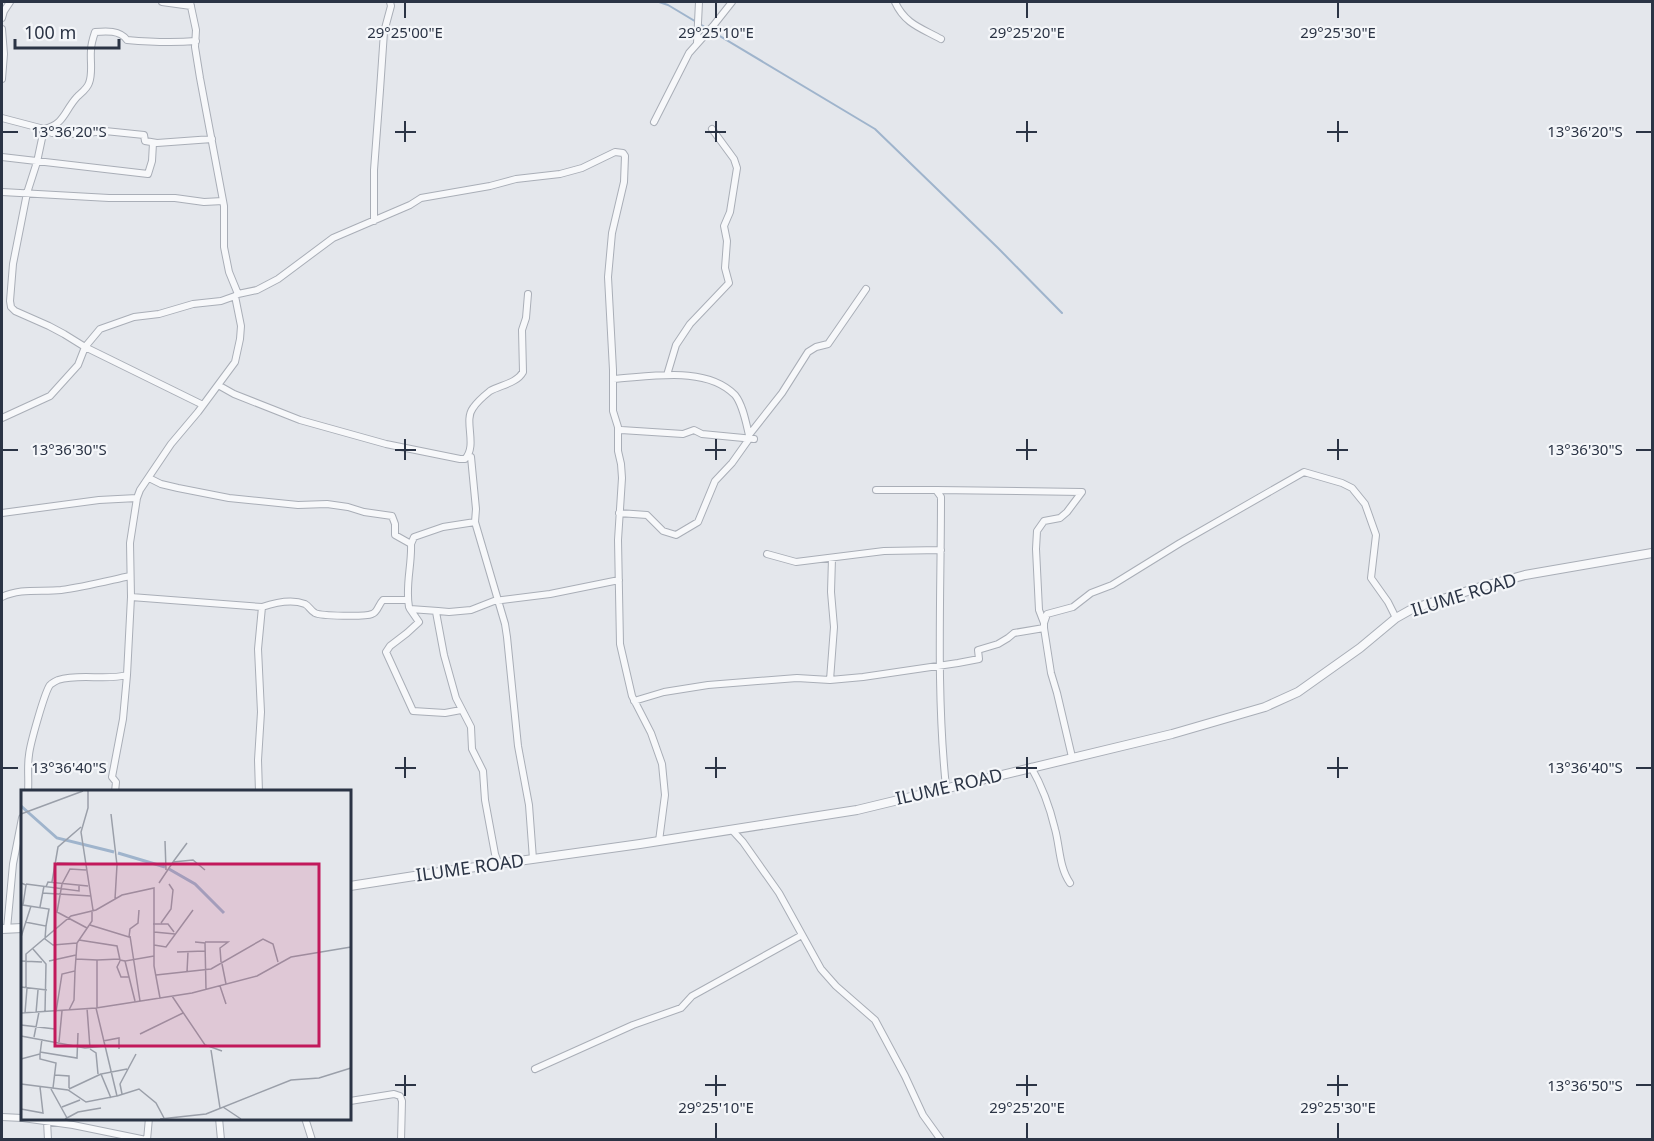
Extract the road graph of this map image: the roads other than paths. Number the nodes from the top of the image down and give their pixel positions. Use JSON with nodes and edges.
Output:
{"nodes":[{"id":1,"x":10,"y":2,"type":"edge"},
{"id":2,"x":162,"y":2,"type":"edge"},
{"id":3,"x":390,"y":2,"type":"edge"},
{"id":4,"x":699,"y":2,"type":"edge"},
{"id":5,"x":732,"y":2,"type":"edge"},
{"id":6,"x":895,"y":2,"type":"edge"},
{"id":7,"x":190,"y":4,"type":"edge"},
{"id":8,"x":2,"y":18,"type":"edge"},
{"id":9,"x":2,"y":29,"type":"edge"},
{"id":10,"x":941,"y":39,"type":"dead end"},
{"id":11,"x":196,"y":41,"type":"junction"},
{"id":12,"x":697,"y":44,"type":"junction"},
{"id":13,"x":2,"y":79,"type":"edge"},
{"id":14,"x":2,"y":118,"type":"edge"},
{"id":15,"x":654,"y":122,"type":"dead end"},
{"id":16,"x":44,"y":129,"type":"junction"},
{"id":17,"x":712,"y":129,"type":"dead end"},
{"id":18,"x":212,"y":139,"type":"junction"},
{"id":19,"x":153,"y":143,"type":"junction"},
{"id":20,"x":2,"y":158,"type":"edge"},
{"id":21,"x":36,"y":162,"type":"junction"},
{"id":22,"x":2,"y":192,"type":"edge"},
{"id":23,"x":27,"y":193,"type":"junction"},
{"id":24,"x":223,"y":201,"type":"junction"},
{"id":25,"x":374,"y":221,"type":"junction"},
{"id":26,"x":866,"y":289,"type":"dead end"},
{"id":27,"x":528,"y":294,"type":"dead end"},
{"id":28,"x":236,"y":295,"type":"junction"},
{"id":29,"x":85,"y":347,"type":"junction"},
{"id":30,"x":667,"y":375,"type":"junction"},
{"id":31,"x":613,"y":379,"type":"junction"},
{"id":32,"x":218,"y":385,"type":"junction"},
{"id":33,"x":203,"y":405,"type":"junction"},
{"id":34,"x":2,"y":418,"type":"edge"},
{"id":35,"x":621,"y":430,"type":"dead end"},
{"id":36,"x":751,"y":438,"type":"junction"},
{"id":37,"x":471,"y":457,"type":"dead end"},
{"id":38,"x":149,"y":478,"type":"junction"},
{"id":39,"x":876,"y":490,"type":"dead end"},
{"id":40,"x":936,"y":490,"type":"junction"},
{"id":41,"x":137,"y":498,"type":"junction"},
{"id":42,"x":2,"y":513,"type":"edge"},
{"id":43,"x":619,"y":513,"type":"junction"},
{"id":44,"x":475,"y":522,"type":"junction"},
{"id":45,"x":411,"y":544,"type":"junction"},
{"id":46,"x":941,"y":550,"type":"junction"},
{"id":47,"x":1653,"y":553,"type":"edge"},
{"id":48,"x":767,"y":554,"type":"dead end"},
{"id":49,"x":832,"y":558,"type":"junction"},
{"id":50,"x":130,"y":576,"type":"junction"},
{"id":51,"x":619,"y":580,"type":"junction"},
{"id":52,"x":2,"y":597,"type":"edge"},
{"id":53,"x":131,"y":597,"type":"junction"},
{"id":54,"x":408,"y":600,"type":"junction"},
{"id":55,"x":498,"y":600,"type":"junction"},
{"id":56,"x":262,"y":608,"type":"junction"},
{"id":57,"x":410,"y":609,"type":"junction"},
{"id":58,"x":438,"y":611,"type":"junction"},
{"id":59,"x":1396,"y":618,"type":"junction"},
{"id":60,"x":1044,"y":625,"type":"junction"},
{"id":61,"x":940,"y":666,"type":"junction"},
{"id":62,"x":127,"y":675,"type":"junction"},
{"id":63,"x":830,"y":680,"type":"junction"},
{"id":64,"x":634,"y":701,"type":"junction"},
{"id":65,"x":461,"y":710,"type":"junction"},
{"id":66,"x":1072,"y":758,"type":"junction"},
{"id":67,"x":1031,"y":767,"type":"junction"},
{"id":68,"x":946,"y":787,"type":"junction"},
{"id":69,"x":28,"y":790,"type":"edge"},
{"id":70,"x":115,"y":790,"type":"edge"},
{"id":71,"x":259,"y":790,"type":"edge"},
{"id":72,"x":21,"y":823,"type":"edge"},
{"id":73,"x":732,"y":830,"type":"junction"},
{"id":74,"x":659,"y":841,"type":"junction"},
{"id":75,"x":533,"y":859,"type":"junction"},
{"id":76,"x":499,"y":865,"type":"junction"},
{"id":77,"x":1070,"y":882,"type":"dead end"},
{"id":78,"x":351,"y":886,"type":"edge"},
{"id":79,"x":21,"y":928,"type":"edge"},
{"id":80,"x":4,"y":929,"type":"edge"},
{"id":81,"x":802,"y":935,"type":"junction"},
{"id":82,"x":535,"y":1069,"type":"dead end"},
{"id":83,"x":351,"y":1101,"type":"edge"},
{"id":84,"x":2,"y":1118,"type":"edge"},
{"id":85,"x":21,"y":1119,"type":"edge"},
{"id":86,"x":36,"y":1120,"type":"edge"},
{"id":87,"x":149,"y":1120,"type":"edge"},
{"id":88,"x":219,"y":1120,"type":"edge"},
{"id":89,"x":305,"y":1120,"type":"edge"},
{"id":90,"x":48,"y":1121,"type":"junction"},
{"id":91,"x":48,"y":1140,"type":"edge"},
{"id":92,"x":146,"y":1140,"type":"edge"},
{"id":93,"x":221,"y":1140,"type":"edge"},
{"id":94,"x":312,"y":1140,"type":"edge"},
{"id":95,"x":401,"y":1140,"type":"edge"},
{"id":96,"x":941,"y":1140,"type":"edge"}],
"edges":[{"from":1,"to":8,"type":"street"},
{"from":2,"to":7,"type":"street"},
{"from":3,"to":25,"type":"street"},
{"from":4,"to":12,"type":"street"},
{"from":5,"to":12,"type":"street"},
{"from":6,"to":10,"type":"street"},
{"from":7,"to":11,"type":"street"},
{"from":9,"to":13,"type":"street"},
{"from":11,"to":16,"type":"street"},
{"from":11,"to":18,"type":"street"},
{"from":12,"to":15,"type":"street"},
{"from":14,"to":16,"type":"street"},
{"from":16,"to":19,"type":"street"},
{"from":16,"to":21,"type":"street"},
{"from":17,"to":30,"type":"street"},
{"from":18,"to":19,"type":"street"},
{"from":18,"to":24,"type":"street"},
{"from":19,"to":21,"type":"street"},
{"from":20,"to":21,"type":"street"},
{"from":21,"to":23,"type":"street"},
{"from":22,"to":23,"type":"street"},
{"from":23,"to":24,"type":"street"},
{"from":23,"to":29,"type":"street"},
{"from":24,"to":28,"type":"street"},
{"from":25,"to":28,"type":"street"},
{"from":25,"to":31,"type":"street"},
{"from":26,"to":36,"type":"street"},
{"from":27,"to":32,"type":"street"},
{"from":28,"to":29,"type":"street"},
{"from":28,"to":32,"type":"street"},
{"from":29,"to":33,"type":"street"},
{"from":29,"to":34,"type":"street"},
{"from":30,"to":31,"type":"street"},
{"from":30,"to":36,"type":"street"},
{"from":31,"to":43,"type":"street"},
{"from":32,"to":33,"type":"street"},
{"from":33,"to":38,"type":"street"},
{"from":35,"to":36,"type":"street"},
{"from":36,"to":43,"type":"street"},
{"from":37,"to":44,"type":"street"},
{"from":38,"to":41,"type":"street"},
{"from":38,"to":45,"type":"street"},
{"from":39,"to":40,"type":"street"},
{"from":40,"to":46,"type":"street"},
{"from":40,"to":60,"type":"street"},
{"from":41,"to":42,"type":"street"},
{"from":41,"to":50,"type":"street"},
{"from":43,"to":51,"type":"street"},
{"from":44,"to":45,"type":"street"},
{"from":44,"to":55,"type":"street"},
{"from":45,"to":54,"type":"street"},
{"from":46,"to":49,"type":"street"},
{"from":46,"to":61,"type":"street"},
{"from":47,"to":59,"type":"street","name":"ILUME ROAD"},
{"from":48,"to":49,"type":"street"},
{"from":49,"to":63,"type":"street"},
{"from":50,"to":52,"type":"street"},
{"from":50,"to":53,"type":"street"},
{"from":51,"to":55,"type":"street"},
{"from":51,"to":64,"type":"street"},
{"from":53,"to":56,"type":"street"},
{"from":53,"to":62,"type":"street"},
{"from":54,"to":56,"type":"street"},
{"from":54,"to":57,"type":"street"},
{"from":55,"to":58,"type":"street"},
{"from":55,"to":75,"type":"street"},
{"from":56,"to":71,"type":"street"},
{"from":57,"to":58,"type":"street"},
{"from":57,"to":65,"type":"street"},
{"from":58,"to":65,"type":"street"},
{"from":59,"to":60,"type":"street"},
{"from":59,"to":66,"type":"street","name":"ILUME ROAD"},
{"from":60,"to":61,"type":"street"},
{"from":60,"to":66,"type":"street"},
{"from":61,"to":63,"type":"street"},
{"from":61,"to":68,"type":"street"},
{"from":62,"to":69,"type":"street"},
{"from":62,"to":70,"type":"street"},
{"from":63,"to":64,"type":"street"},
{"from":64,"to":74,"type":"street"},
{"from":65,"to":76,"type":"street"},
{"from":66,"to":67,"type":"street","name":"ILUME ROAD"},
{"from":67,"to":68,"type":"street","name":"ILUME ROAD"},
{"from":67,"to":77,"type":"street"},
{"from":68,"to":73,"type":"street","name":"ILUME ROAD"},
{"from":72,"to":80,"type":"street"},
{"from":73,"to":74,"type":"street","name":"ILUME ROAD"},
{"from":73,"to":81,"type":"street"},
{"from":74,"to":75,"type":"street","name":"ILUME ROAD"},
{"from":75,"to":76,"type":"street","name":"ILUME ROAD"},
{"from":76,"to":78,"type":"street","name":"ILUME ROAD"},
{"from":79,"to":80,"type":"street"},
{"from":81,"to":82,"type":"street"},
{"from":81,"to":96,"type":"street"},
{"from":83,"to":95,"type":"street"},
{"from":84,"to":85,"type":"street"},
{"from":86,"to":90,"type":"street"},
{"from":87,"to":92,"type":"street"},
{"from":88,"to":93,"type":"street"},
{"from":89,"to":94,"type":"street"},
{"from":90,"to":91,"type":"street"},
{"from":90,"to":92,"type":"street"}]}
